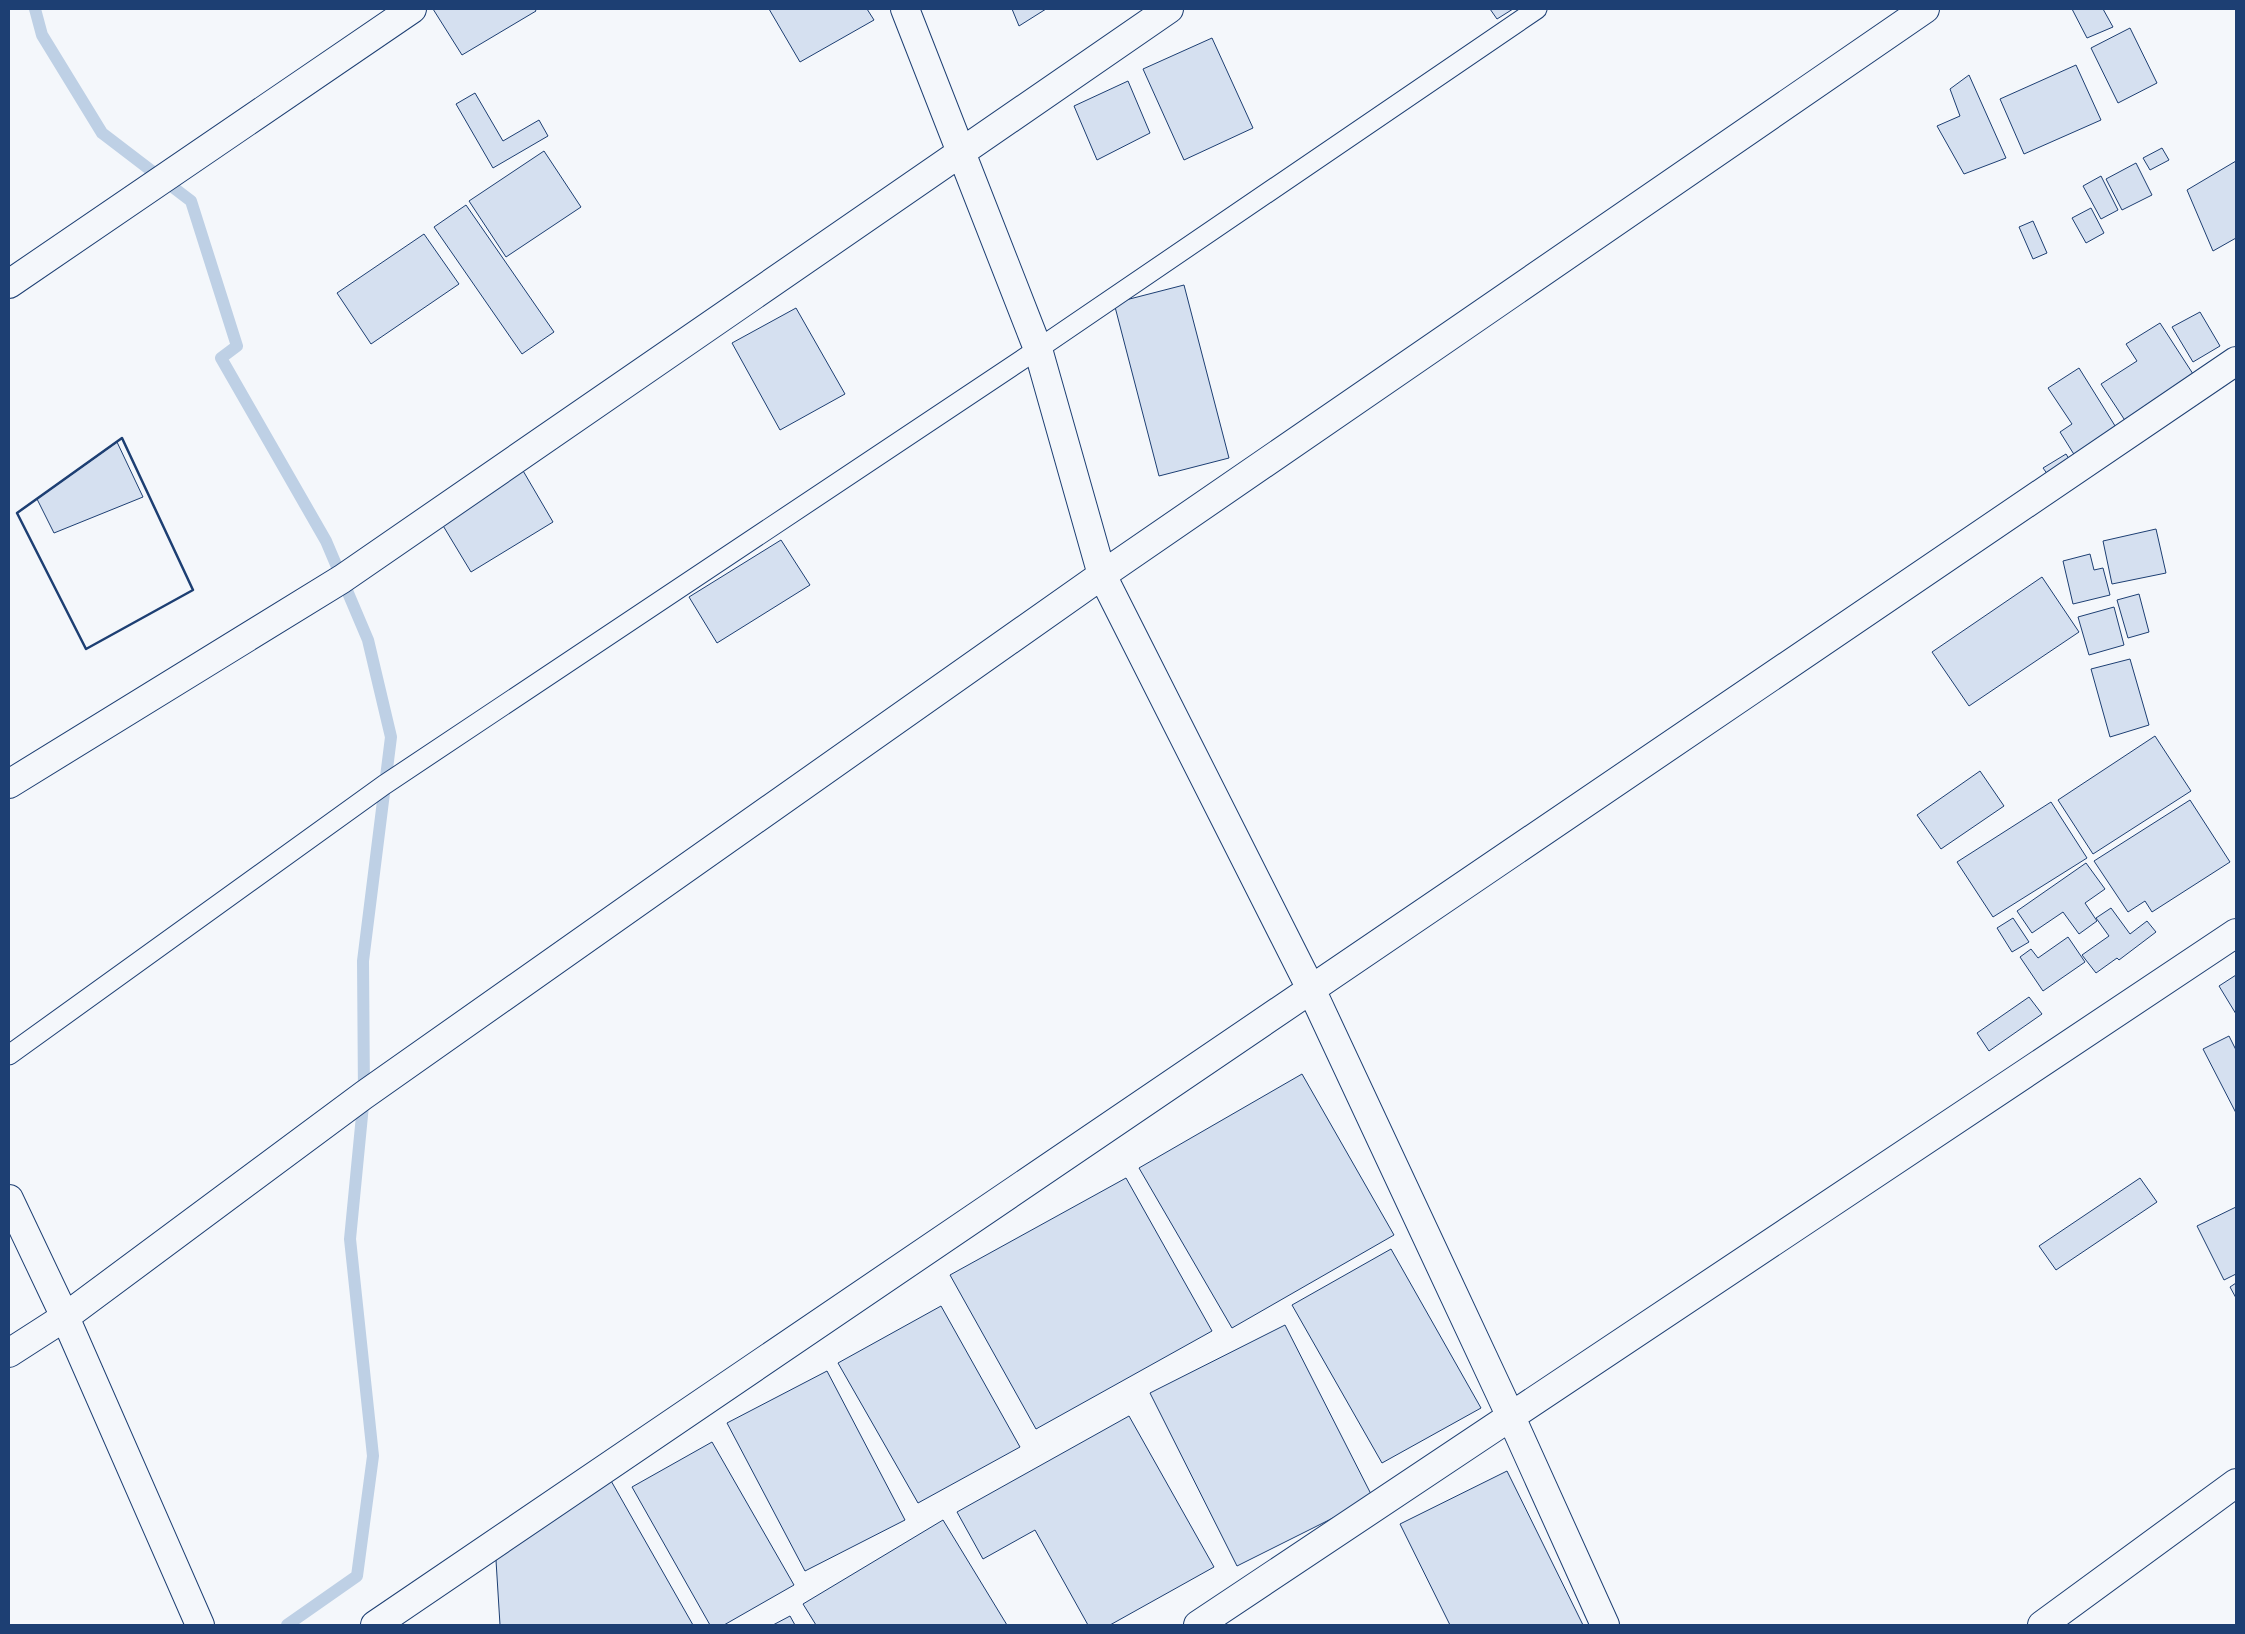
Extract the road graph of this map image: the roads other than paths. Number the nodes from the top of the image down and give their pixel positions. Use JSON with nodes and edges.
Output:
{"nodes":[{"id":1,"x":412,"y":9,"type":"edge"},
{"id":2,"x":904,"y":9,"type":"edge"},
{"id":3,"x":1169,"y":9,"type":"edge"},
{"id":4,"x":1537,"y":9,"type":"edge"},
{"id":5,"x":1925,"y":9,"type":"edge"},
{"id":6,"x":960,"y":153,"type":"junction"},
{"id":7,"x":9,"y":284,"type":"edge"},
{"id":8,"x":1038,"y":349,"type":"junction"},
{"id":9,"x":2236,"y":361,"type":"edge"},
{"id":10,"x":1102,"y":575,"type":"junction"},
{"id":11,"x":9,"y":784,"type":"edge"},
{"id":12,"x":2236,"y":933,"type":"edge"},
{"id":13,"x":1311,"y":989,"type":"junction"},
{"id":14,"x":9,"y":1055,"type":"edge"},
{"id":15,"x":9,"y":1199,"type":"edge"},
{"id":16,"x":65,"y":1317,"type":"junction"},
{"id":17,"x":9,"y":1353,"type":"edge"},
{"id":18,"x":1510,"y":1417,"type":"junction"},
{"id":19,"x":2236,"y":1483,"type":"edge"},
{"id":20,"x":200,"y":1625,"type":"edge"},
{"id":21,"x":375,"y":1625,"type":"edge"},
{"id":22,"x":1198,"y":1625,"type":"edge"},
{"id":23,"x":1605,"y":1625,"type":"edge"},
{"id":24,"x":2042,"y":1625,"type":"edge"}],
"edges":[{"from":1,"to":7,"type":"street"},
{"from":2,"to":6,"type":"street"},
{"from":3,"to":6,"type":"street"},
{"from":4,"to":8,"type":"lane"},
{"from":5,"to":10,"type":"street"},
{"from":6,"to":8,"type":"street"},
{"from":6,"to":11,"type":"street"},
{"from":8,"to":10,"type":"street"},
{"from":8,"to":14,"type":"lane"},
{"from":9,"to":13,"type":"street"},
{"from":10,"to":13,"type":"street"},
{"from":10,"to":16,"type":"street"},
{"from":12,"to":18,"type":"street"},
{"from":13,"to":18,"type":"street"},
{"from":13,"to":21,"type":"street"},
{"from":15,"to":16,"type":"street"},
{"from":16,"to":17,"type":"street"},
{"from":16,"to":20,"type":"street"},
{"from":18,"to":22,"type":"street"},
{"from":18,"to":23,"type":"street"},
{"from":19,"to":24,"type":"street"}]}
